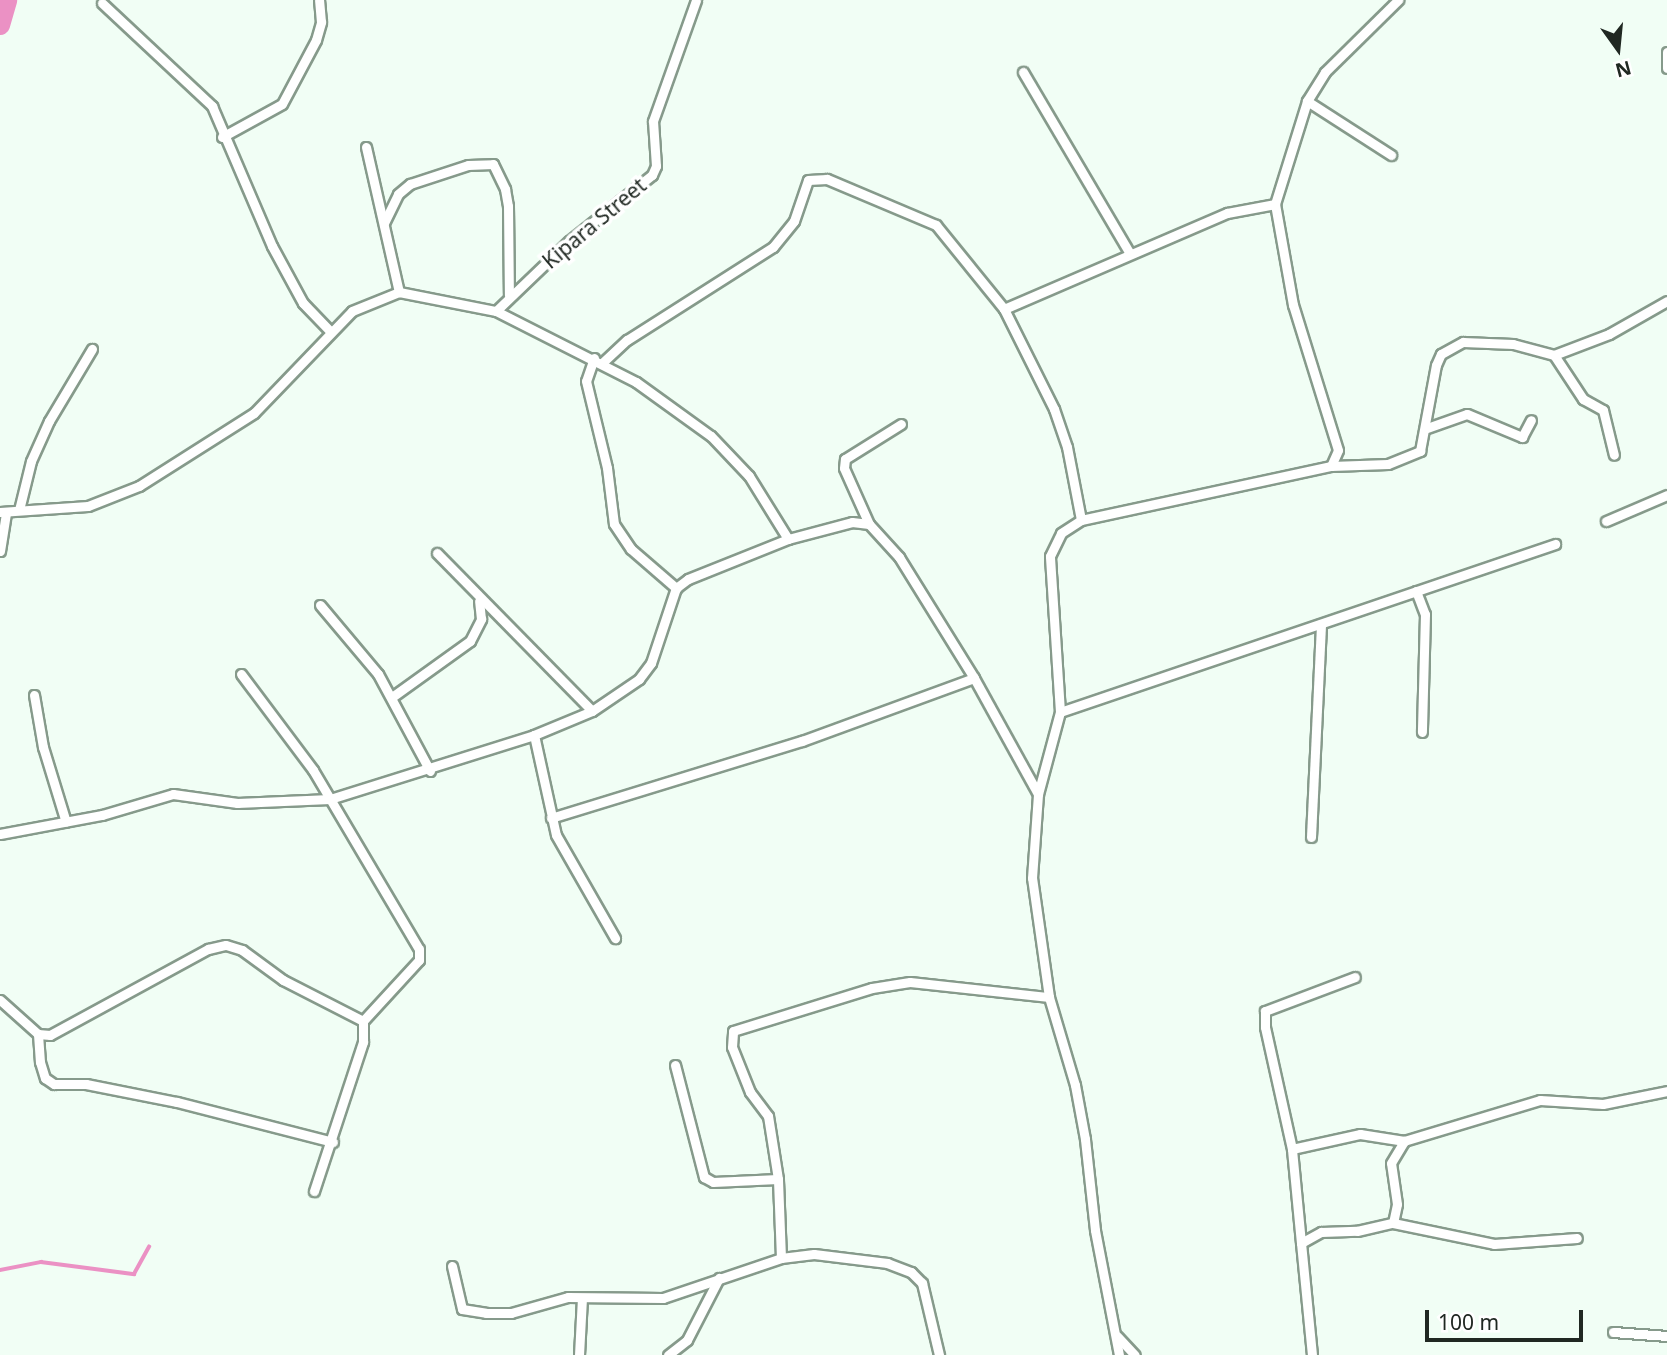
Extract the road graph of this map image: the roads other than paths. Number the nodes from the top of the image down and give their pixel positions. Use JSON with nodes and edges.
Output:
{"nodes":[{"id":1,"x":319,"y":0,"type":"edge"},
{"id":2,"x":696,"y":0,"type":"edge"},
{"id":3,"x":1398,"y":0,"type":"edge"},
{"id":4,"x":102,"y":3,"type":"dead end"},
{"id":5,"x":1667,"y":52,"type":"edge"},
{"id":6,"x":1667,"y":68,"type":"edge"},
{"id":7,"x":1023,"y":72,"type":"dead end"},
{"id":8,"x":1307,"y":101,"type":"junction"},
{"id":9,"x":222,"y":137,"type":"junction"},
{"id":10,"x":366,"y":147,"type":"dead end"},
{"id":11,"x":1391,"y":155,"type":"dead end"},
{"id":12,"x":1275,"y":204,"type":"junction"},
{"id":13,"x":384,"y":223,"type":"junction"},
{"id":14,"x":1129,"y":252,"type":"junction"},
{"id":15,"x":399,"y":292,"type":"junction"},
{"id":16,"x":509,"y":295,"type":"junction"},
{"id":17,"x":1667,"y":301,"type":"edge"},
{"id":18,"x":1004,"y":309,"type":"junction"},
{"id":19,"x":496,"y":310,"type":"junction"},
{"id":20,"x":330,"y":331,"type":"junction"},
{"id":21,"x":92,"y":349,"type":"dead end"},
{"id":22,"x":1554,"y":355,"type":"junction"},
{"id":23,"x":598,"y":361,"type":"junction"},
{"id":24,"x":1531,"y":420,"type":"dead end"},
{"id":25,"x":901,"y":424,"type":"dead end"},
{"id":26,"x":1427,"y":428,"type":"junction"},
{"id":27,"x":1614,"y":454,"type":"dead end"},
{"id":28,"x":1331,"y":466,"type":"junction"},
{"id":29,"x":1667,"y":495,"type":"edge"},
{"id":30,"x":19,"y":510,"type":"junction"},
{"id":31,"x":3,"y":513,"type":"edge"},
{"id":32,"x":1081,"y":520,"type":"junction"},
{"id":33,"x":1606,"y":520,"type":"dead end"},
{"id":34,"x":869,"y":524,"type":"junction"},
{"id":35,"x":788,"y":539,"type":"junction"},
{"id":36,"x":1555,"y":544,"type":"dead end"},
{"id":37,"x":0,"y":551,"type":"edge"},
{"id":38,"x":437,"y":553,"type":"dead end"},
{"id":39,"x":676,"y":588,"type":"junction"},
{"id":40,"x":1416,"y":591,"type":"junction"},
{"id":41,"x":479,"y":601,"type":"junction"},
{"id":42,"x":320,"y":605,"type":"dead end"},
{"id":43,"x":1321,"y":624,"type":"junction"},
{"id":44,"x":241,"y":674,"type":"dead end"},
{"id":45,"x":974,"y":678,"type":"junction"},
{"id":46,"x":34,"y":695,"type":"dead end"},
{"id":47,"x":392,"y":697,"type":"junction"},
{"id":48,"x":592,"y":711,"type":"junction"},
{"id":49,"x":1060,"y":712,"type":"junction"},
{"id":50,"x":1422,"y":732,"type":"dead end"},
{"id":51,"x":534,"y":734,"type":"junction"},
{"id":52,"x":430,"y":771,"type":"junction"},
{"id":53,"x":1038,"y":794,"type":"junction"},
{"id":54,"x":330,"y":799,"type":"junction"},
{"id":55,"x":551,"y":818,"type":"junction"},
{"id":56,"x":66,"y":822,"type":"junction"},
{"id":57,"x":0,"y":834,"type":"edge"},
{"id":58,"x":1311,"y":837,"type":"dead end"},
{"id":59,"x":615,"y":938,"type":"dead end"},
{"id":60,"x":1355,"y":977,"type":"dead end"},
{"id":61,"x":1049,"y":997,"type":"junction"},
{"id":62,"x":0,"y":1000,"type":"edge"},
{"id":63,"x":363,"y":1021,"type":"junction"},
{"id":64,"x":38,"y":1034,"type":"junction"},
{"id":65,"x":675,"y":1065,"type":"dead end"},
{"id":66,"x":1667,"y":1091,"type":"edge"},
{"id":67,"x":1404,"y":1141,"type":"junction"},
{"id":68,"x":333,"y":1142,"type":"junction"},
{"id":69,"x":1292,"y":1149,"type":"junction"},
{"id":70,"x":778,"y":1179,"type":"junction"},
{"id":71,"x":314,"y":1191,"type":"dead end"},
{"id":72,"x":1393,"y":1223,"type":"junction"},
{"id":73,"x":1577,"y":1238,"type":"dead end"},
{"id":74,"x":1301,"y":1243,"type":"junction"},
{"id":75,"x":781,"y":1258,"type":"junction"},
{"id":76,"x":452,"y":1266,"type":"dead end"},
{"id":77,"x":719,"y":1279,"type":"junction"},
{"id":78,"x":582,"y":1298,"type":"junction"},
{"id":79,"x":1613,"y":1332,"type":"dead end"},
{"id":80,"x":1117,"y":1336,"type":"junction"},
{"id":81,"x":1667,"y":1336,"type":"edge"},
{"id":82,"x":579,"y":1355,"type":"edge"},
{"id":83,"x":668,"y":1355,"type":"edge"},
{"id":84,"x":939,"y":1355,"type":"edge"},
{"id":85,"x":1119,"y":1355,"type":"edge"},
{"id":86,"x":1135,"y":1355,"type":"edge"},
{"id":87,"x":1312,"y":1355,"type":"edge"}],
"edges":[{"from":1,"to":9,"type":"street"},
{"from":2,"to":16,"type":"street","name":"Kipara Street"},
{"from":3,"to":8,"type":"street"},
{"from":4,"to":9,"type":"street"},
{"from":5,"to":6,"type":"street"},
{"from":7,"to":14,"type":"street"},
{"from":8,"to":11,"type":"street"},
{"from":8,"to":12,"type":"street"},
{"from":9,"to":20,"type":"street"},
{"from":10,"to":13,"type":"street"},
{"from":12,"to":14,"type":"street"},
{"from":12,"to":28,"type":"street"},
{"from":13,"to":15,"type":"street"},
{"from":13,"to":16,"type":"street"},
{"from":14,"to":18,"type":"street"},
{"from":15,"to":19,"type":"street"},
{"from":15,"to":20,"type":"street"},
{"from":16,"to":19,"type":"street","name":"Kipara Street"},
{"from":17,"to":22,"type":"street"},
{"from":18,"to":23,"type":"street"},
{"from":18,"to":32,"type":"street"},
{"from":19,"to":23,"type":"street"},
{"from":20,"to":30,"type":"street"},
{"from":21,"to":30,"type":"street"},
{"from":22,"to":26,"type":"street"},
{"from":22,"to":27,"type":"street"},
{"from":23,"to":35,"type":"street"},
{"from":23,"to":39,"type":"street"},
{"from":24,"to":26,"type":"street"},
{"from":25,"to":34,"type":"street"},
{"from":26,"to":28,"type":"street"},
{"from":28,"to":32,"type":"street"},
{"from":29,"to":33,"type":"street"},
{"from":30,"to":31,"type":"street"},
{"from":31,"to":37,"type":"street"},
{"from":32,"to":49,"type":"street"},
{"from":34,"to":35,"type":"street"},
{"from":34,"to":45,"type":"street"},
{"from":35,"to":39,"type":"street"},
{"from":36,"to":40,"type":"street"},
{"from":38,"to":41,"type":"street"},
{"from":39,"to":48,"type":"street"},
{"from":40,"to":43,"type":"street"},
{"from":40,"to":50,"type":"street"},
{"from":41,"to":47,"type":"street"},
{"from":41,"to":48,"type":"street"},
{"from":42,"to":47,"type":"street"},
{"from":43,"to":49,"type":"street"},
{"from":43,"to":58,"type":"street"},
{"from":44,"to":54,"type":"street"},
{"from":45,"to":53,"type":"street"},
{"from":45,"to":55,"type":"street"},
{"from":46,"to":56,"type":"street"},
{"from":47,"to":52,"type":"street"},
{"from":48,"to":51,"type":"street"},
{"from":49,"to":53,"type":"street"},
{"from":51,"to":52,"type":"street"},
{"from":51,"to":55,"type":"street"},
{"from":52,"to":54,"type":"street"},
{"from":53,"to":61,"type":"street"},
{"from":54,"to":56,"type":"street"},
{"from":54,"to":63,"type":"street"},
{"from":55,"to":59,"type":"street"},
{"from":56,"to":57,"type":"street"},
{"from":60,"to":69,"type":"street"},
{"from":61,"to":70,"type":"street"},
{"from":61,"to":80,"type":"street"},
{"from":62,"to":64,"type":"street"},
{"from":63,"to":64,"type":"street"},
{"from":63,"to":68,"type":"street"},
{"from":64,"to":68,"type":"street"},
{"from":65,"to":70,"type":"street"},
{"from":66,"to":67,"type":"street"},
{"from":67,"to":69,"type":"street"},
{"from":67,"to":72,"type":"street"},
{"from":68,"to":71,"type":"street"},
{"from":69,"to":74,"type":"street"},
{"from":70,"to":75,"type":"street"},
{"from":72,"to":73,"type":"street"},
{"from":72,"to":74,"type":"street"},
{"from":74,"to":87,"type":"street"},
{"from":75,"to":77,"type":"street"},
{"from":75,"to":84,"type":"street"},
{"from":76,"to":78,"type":"street"},
{"from":77,"to":78,"type":"street"},
{"from":77,"to":83,"type":"street"},
{"from":78,"to":82,"type":"street"},
{"from":79,"to":81,"type":"street"},
{"from":80,"to":85,"type":"street"},
{"from":80,"to":86,"type":"street"}]}
